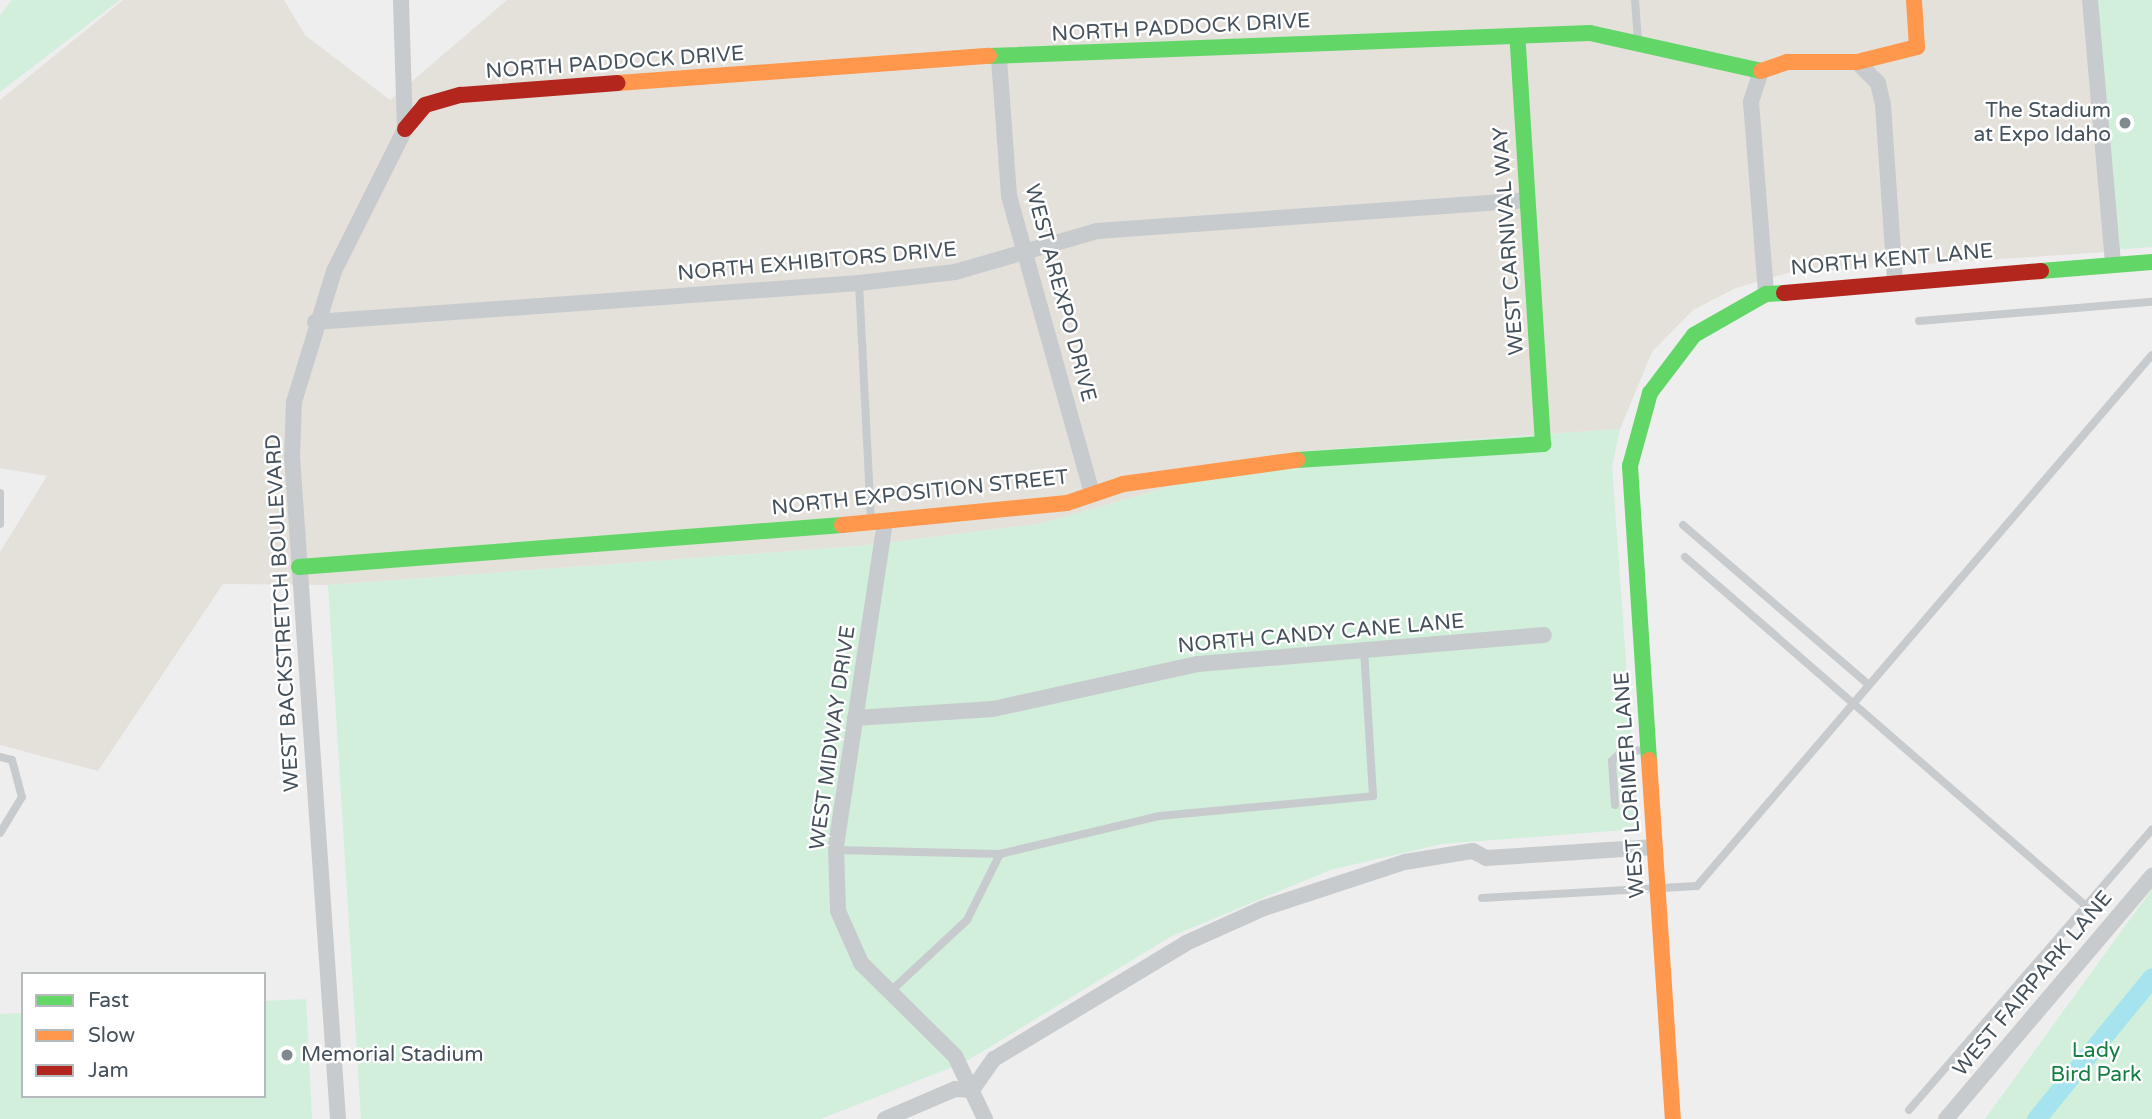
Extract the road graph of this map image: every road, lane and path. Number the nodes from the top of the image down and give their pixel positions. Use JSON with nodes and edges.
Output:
{"nodes":[{"id":1,"x":401,"y":0,"type":"edge"},
{"id":2,"x":1635,"y":0,"type":"edge"},
{"id":3,"x":1914,"y":0,"type":"edge"},
{"id":4,"x":2090,"y":0,"type":"edge"},
{"id":5,"x":1517,"y":36,"type":"junction"},
{"id":6,"x":1639,"y":44,"type":"junction"},
{"id":7,"x":999,"y":59,"type":"junction"},
{"id":8,"x":1857,"y":62,"type":"junction"},
{"id":9,"x":1761,"y":71,"type":"junction"},
{"id":10,"x":405,"y":129,"type":"junction"},
{"id":11,"x":1527,"y":200,"type":"junction"},
{"id":12,"x":1024,"y":255,"type":"junction"},
{"id":13,"x":2152,"y":262,"type":"edge"},
{"id":14,"x":2113,"y":264,"type":"junction"},
{"id":15,"x":1895,"y":279,"type":"junction"},
{"id":16,"x":859,"y":283,"type":"junction"},
{"id":17,"x":1766,"y":294,"type":"junction"},
{"id":18,"x":2152,"y":302,"type":"edge"},
{"id":19,"x":1919,"y":321,"type":"dead end"},
{"id":20,"x":315,"y":322,"type":"junction"},
{"id":21,"x":2152,"y":355,"type":"edge"},
{"id":22,"x":1543,"y":443,"type":"joint"},
{"id":23,"x":1631,"y":448,"type":"joint"},
{"id":24,"x":0,"y":493,"type":"edge"},
{"id":25,"x":1092,"y":493,"type":"junction"},
{"id":26,"x":879,"y":523,"type":"junction"},
{"id":27,"x":0,"y":524,"type":"edge"},
{"id":28,"x":1683,"y":525,"type":"dead end"},
{"id":29,"x":1685,"y":557,"type":"dead end"},
{"id":30,"x":299,"y":567,"type":"junction"},
{"id":31,"x":1544,"y":635,"type":"dead end"},
{"id":32,"x":1364,"y":649,"type":"junction"},
{"id":33,"x":1869,"y":685,"type":"junction"},
{"id":34,"x":1853,"y":704,"type":"junction"},
{"id":35,"x":855,"y":718,"type":"junction"},
{"id":36,"x":1649,"y":750,"type":"junction"},
{"id":37,"x":0,"y":757,"type":"edge"},
{"id":38,"x":1615,"y":805,"type":"dead end"},
{"id":39,"x":2152,"y":829,"type":"edge"},
{"id":40,"x":0,"y":833,"type":"edge"},
{"id":41,"x":1655,"y":847,"type":"junction"},
{"id":42,"x":836,"y":850,"type":"junction"},
{"id":43,"x":1000,"y":854,"type":"junction"},
{"id":44,"x":2152,"y":876,"type":"edge"},
{"id":45,"x":1658,"y":888,"type":"junction"},
{"id":46,"x":1482,"y":898,"type":"dead end"},
{"id":47,"x":2086,"y":906,"type":"junction"},
{"id":48,"x":891,"y":990,"type":"junction"},
{"id":49,"x":972,"y":1090,"type":"junction"},
{"id":50,"x":1909,"y":1111,"type":"dead end"},
{"id":51,"x":338,"y":1119,"type":"edge"},
{"id":52,"x":885,"y":1119,"type":"edge"},
{"id":53,"x":985,"y":1119,"type":"edge"},
{"id":54,"x":1673,"y":1119,"type":"edge"},
{"id":55,"x":1946,"y":1119,"type":"edge"}],
"edges":[{"from":1,"to":10,"type":"street","name":"WEST BACKSTRETCH BOULEVARD"},
{"from":2,"to":6,"type":"lane"},
{"from":3,"to":8,"type":"street","name":"NORTH PADDOCK DRIVE"},
{"from":4,"to":14,"type":"street"},
{"from":5,"to":6,"type":"street","name":"NORTH PADDOCK DRIVE"},
{"from":5,"to":7,"type":"street","name":"NORTH PADDOCK DRIVE"},
{"from":5,"to":11,"type":"street","name":"WEST CARNIVAL WAY"},
{"from":6,"to":9,"type":"street","name":"NORTH PADDOCK DRIVE"},
{"from":7,"to":10,"type":"street","name":"NORTH PADDOCK DRIVE"},
{"from":7,"to":12,"type":"street","name":"WEST AREXPO DRIVE"},
{"from":8,"to":9,"type":"street","name":"NORTH PADDOCK DRIVE"},
{"from":8,"to":15,"type":"street"},
{"from":9,"to":17,"type":"street"},
{"from":10,"to":20,"type":"street","name":"WEST BACKSTRETCH BOULEVARD"},
{"from":11,"to":12,"type":"street","name":"NORTH EXHIBITORS DRIVE"},
{"from":11,"to":22,"type":"street","name":"WEST CARNIVAL WAY"},
{"from":12,"to":16,"type":"street","name":"NORTH EXHIBITORS DRIVE"},
{"from":12,"to":25,"type":"street","name":"WEST AREXPO DRIVE"},
{"from":13,"to":14,"type":"street","name":"NORTH KENT LANE"},
{"from":14,"to":15,"type":"street","name":"NORTH KENT LANE"},
{"from":15,"to":17,"type":"street","name":"NORTH KENT LANE"},
{"from":16,"to":20,"type":"street","name":"NORTH EXHIBITORS DRIVE"},
{"from":16,"to":26,"type":"lane"},
{"from":17,"to":23,"type":"street","name":"NORTH KENT LANE"},
{"from":18,"to":19,"type":"lane"},
{"from":20,"to":30,"type":"street","name":"WEST BACKSTRETCH BOULEVARD"},
{"from":21,"to":33,"type":"lane"},
{"from":22,"to":25,"type":"street","name":"NORTH EXPOSITION STREET"},
{"from":23,"to":36,"type":"street","name":"WEST LORIMER LANE"},
{"from":24,"to":27,"type":"lane"},
{"from":25,"to":26,"type":"street","name":"NORTH EXPOSITION STREET"},
{"from":26,"to":30,"type":"street","name":"NORTH EXPOSITION STREET"},
{"from":26,"to":35,"type":"street","name":"WEST MIDWAY DRIVE"},
{"from":28,"to":33,"type":"lane"},
{"from":29,"to":34,"type":"lane"},
{"from":30,"to":51,"type":"street","name":"WEST BACKSTRETCH BOULEVARD"},
{"from":31,"to":32,"type":"street","name":"NORTH CANDY CANE LANE"},
{"from":32,"to":35,"type":"street","name":"NORTH CANDY CANE LANE"},
{"from":32,"to":43,"type":"lane"},
{"from":33,"to":34,"type":"lane"},
{"from":34,"to":45,"type":"lane"},
{"from":34,"to":47,"type":"lane"},
{"from":35,"to":42,"type":"street","name":"WEST MIDWAY DRIVE"},
{"from":36,"to":38,"type":"lane"},
{"from":36,"to":41,"type":"street","name":"WEST LORIMER LANE"},
{"from":37,"to":40,"type":"lane"},
{"from":39,"to":47,"type":"lane"},
{"from":41,"to":45,"type":"street","name":"WEST LORIMER LANE"},
{"from":41,"to":49,"type":"street"},
{"from":42,"to":43,"type":"lane"},
{"from":42,"to":48,"type":"street","name":"WEST MIDWAY DRIVE"},
{"from":43,"to":48,"type":"lane"},
{"from":44,"to":55,"type":"street","name":"WEST FAIRPARK LANE"},
{"from":45,"to":46,"type":"lane"},
{"from":45,"to":54,"type":"street","name":"WEST LORIMER LANE"},
{"from":47,"to":50,"type":"lane"},
{"from":48,"to":49,"type":"street","name":"WEST MIDWAY DRIVE"},
{"from":49,"to":52,"type":"street"},
{"from":49,"to":53,"type":"street","name":"WEST MIDWAY DRIVE"}]}
